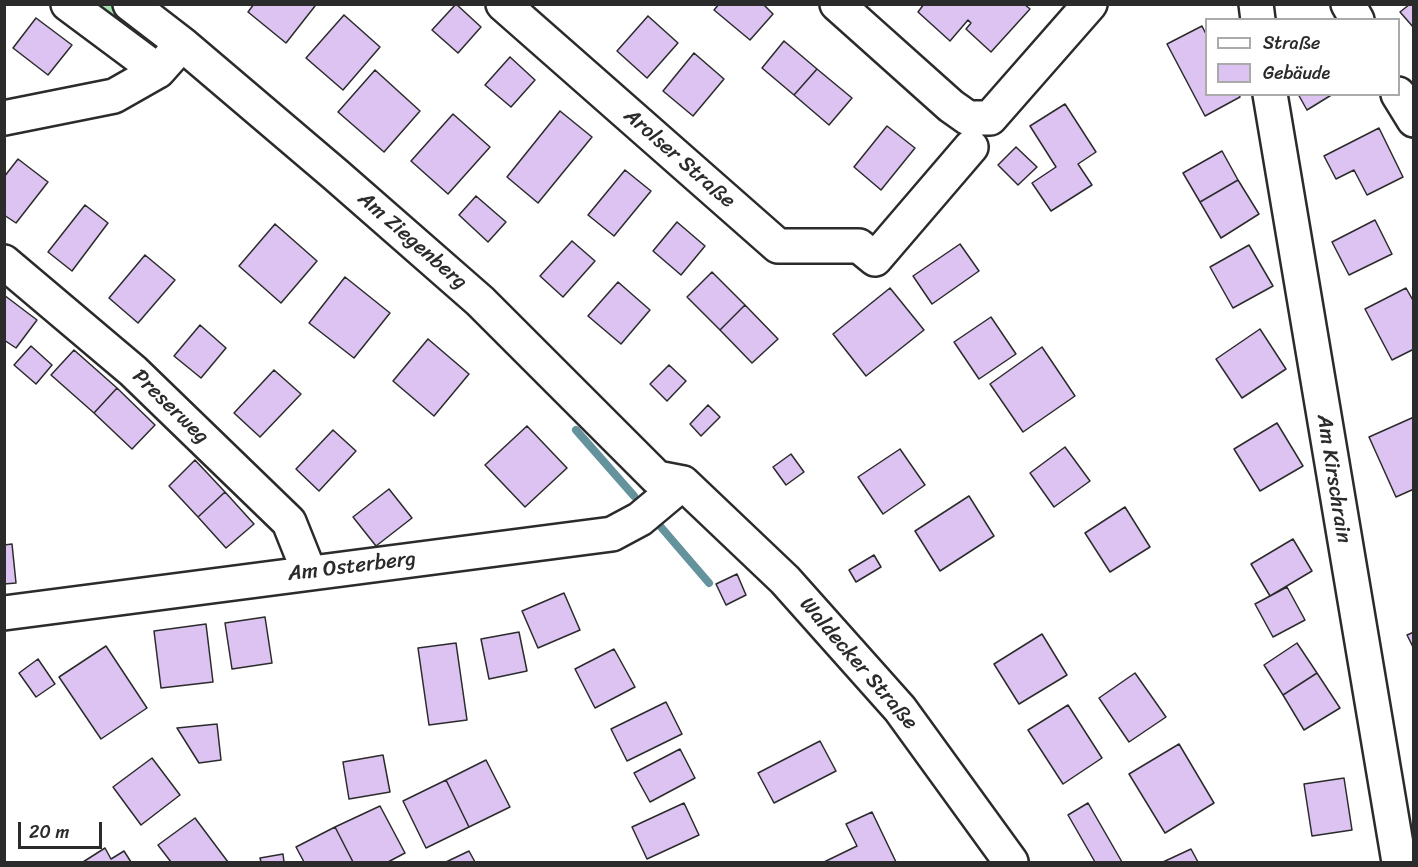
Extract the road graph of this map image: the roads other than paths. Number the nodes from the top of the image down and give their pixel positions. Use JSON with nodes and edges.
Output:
{"nodes":[{"id":1,"x":68,"y":4,"type":"edge"},
{"id":2,"x":130,"y":4,"type":"edge"},
{"id":3,"x":503,"y":4,"type":"edge"},
{"id":4,"x":837,"y":4,"type":"edge"},
{"id":5,"x":1090,"y":4,"type":"edge"},
{"id":6,"x":182,"y":44,"type":"junction"},
{"id":7,"x":158,"y":71,"type":"junction"},
{"id":8,"x":1270,"y":96,"type":"edge"},
{"id":9,"x":1399,"y":96,"type":"edge"},
{"id":10,"x":4,"y":118,"type":"edge"},
{"id":11,"x":1413,"y":120,"type":"edge"},
{"id":12,"x":970,"y":147,"type":"dead end"},
{"id":13,"x":4,"y":262,"type":"edge"},
{"id":14,"x":683,"y":483,"type":"junction"},
{"id":15,"x":309,"y":572,"type":"junction"},
{"id":16,"x":4,"y":613,"type":"edge"},
{"id":17,"x":1011,"y":862,"type":"edge"},
{"id":18,"x":1399,"y":862,"type":"edge"}],
"edges":[{"from":1,"to":7,"type":"street"},
{"from":2,"to":6,"type":"street","name":"Am Ziegenberg"},
{"from":3,"to":12,"type":"street","name":"Arolser Straße"},
{"from":4,"to":5,"type":"street"},
{"from":6,"to":7,"type":"street"},
{"from":6,"to":14,"type":"street","name":"Am Ziegenberg"},
{"from":7,"to":10,"type":"street"},
{"from":8,"to":18,"type":"street","name":"Am Kirschrain"},
{"from":9,"to":11,"type":"street"},
{"from":13,"to":15,"type":"street","name":"Preserweg"},
{"from":14,"to":15,"type":"street","name":"Am Osterberg"},
{"from":14,"to":17,"type":"street","name":"Waldecker Straße"},
{"from":15,"to":16,"type":"street","name":"Am Osterberg"}]}
